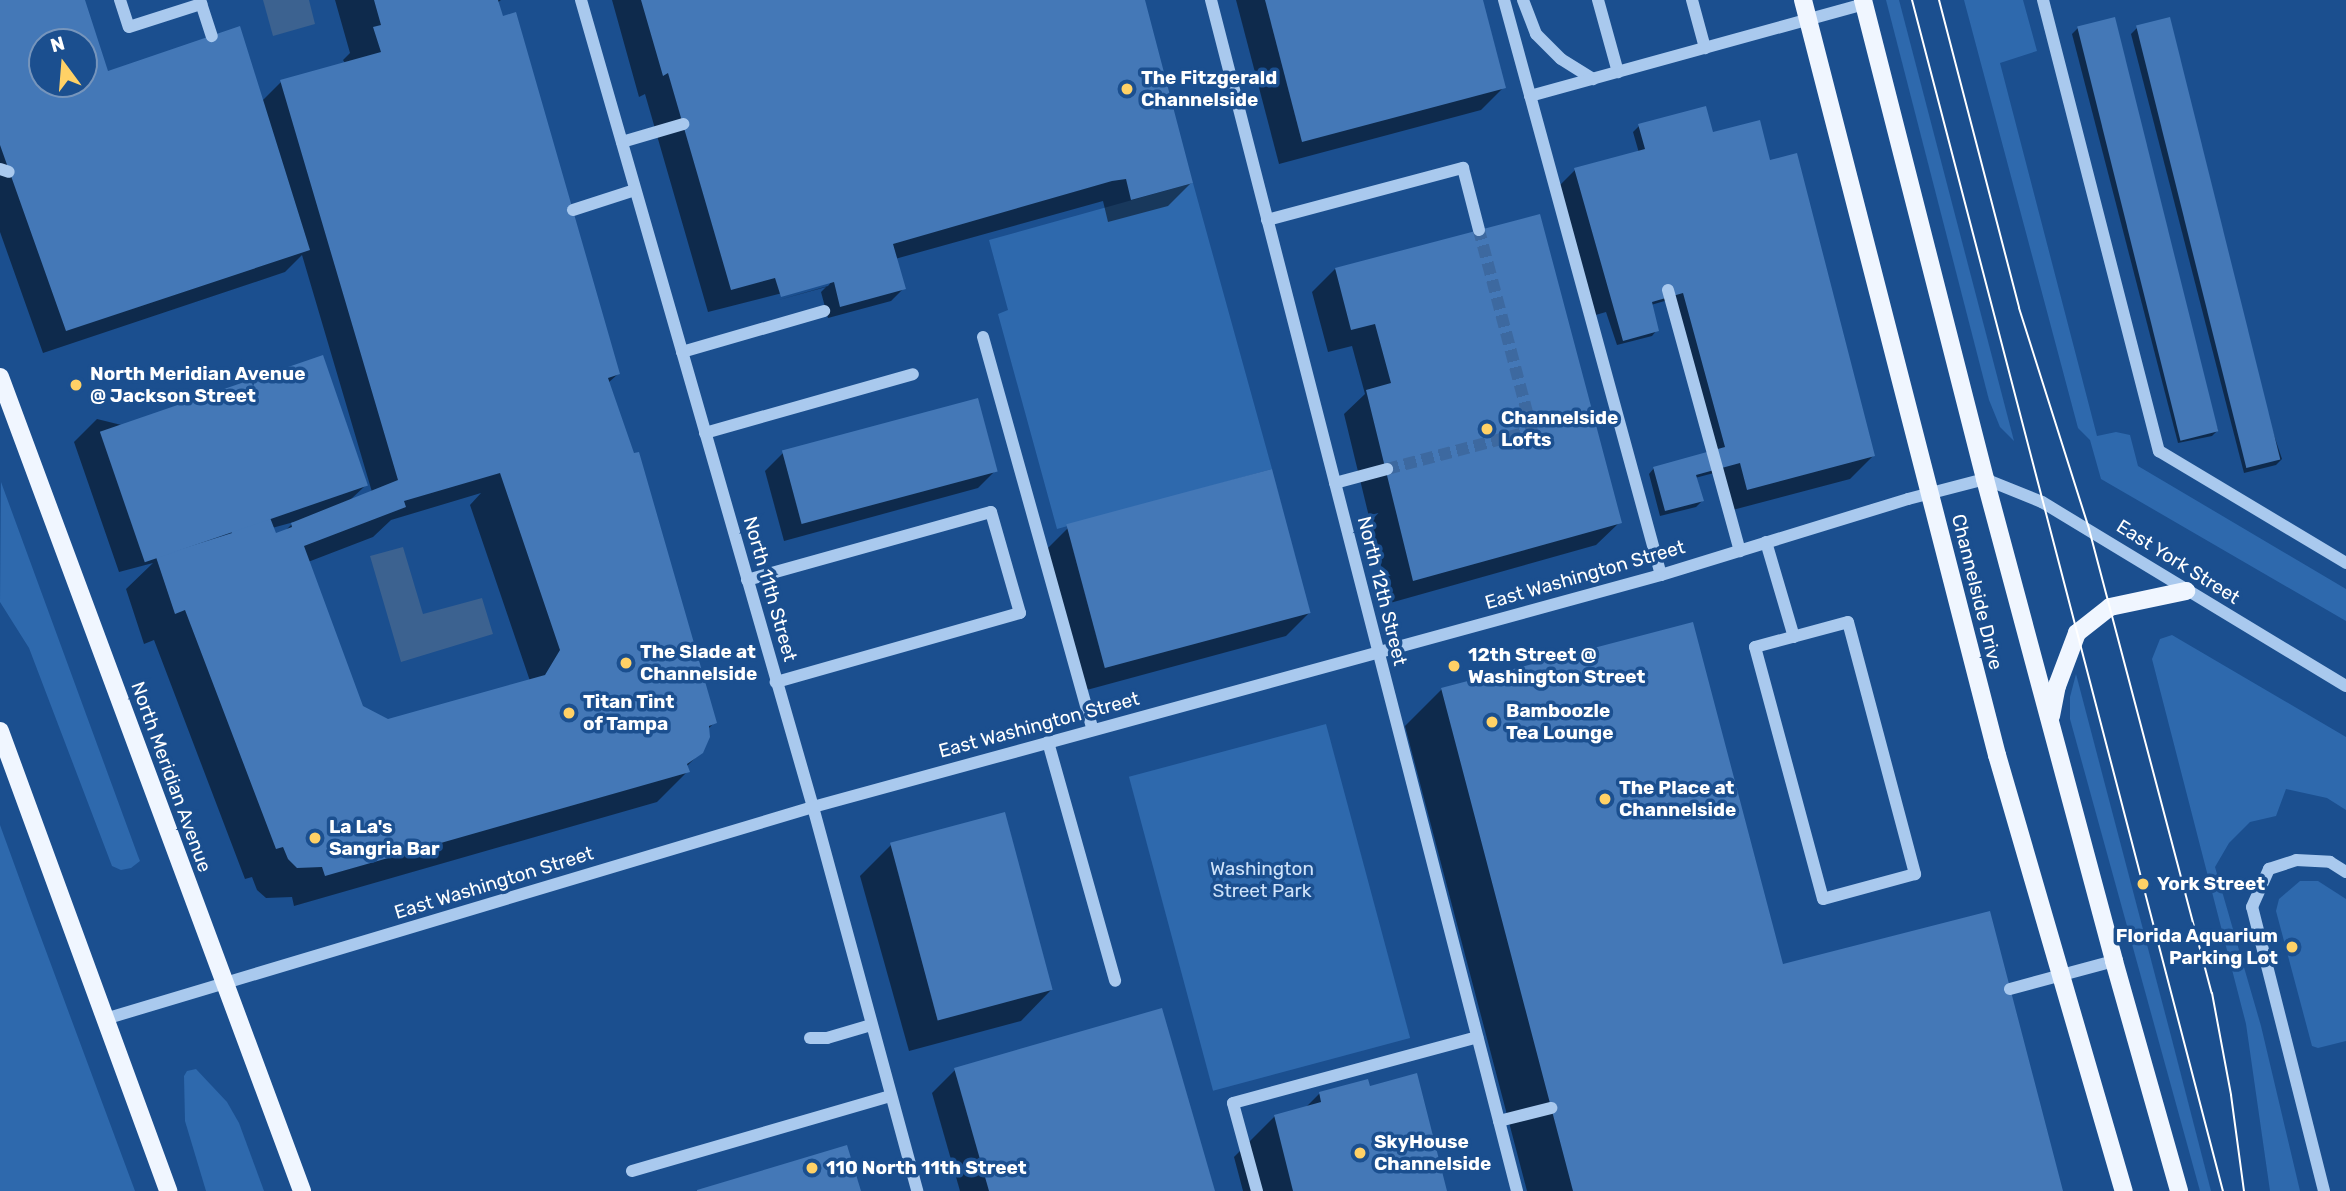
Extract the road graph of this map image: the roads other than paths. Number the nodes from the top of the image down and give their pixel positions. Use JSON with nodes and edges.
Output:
{"nodes":[{"id":1,"x":120,"y":0,"type":"edge"},
{"id":2,"x":581,"y":0,"type":"edge"},
{"id":3,"x":1211,"y":0,"type":"edge"},
{"id":4,"x":1504,"y":0,"type":"edge"},
{"id":5,"x":1523,"y":0,"type":"edge"},
{"id":6,"x":1598,"y":0,"type":"edge"},
{"id":7,"x":1692,"y":0,"type":"edge"},
{"id":8,"x":1803,"y":0,"type":"edge"},
{"id":9,"x":2043,"y":0,"type":"edge"},
{"id":10,"x":201,"y":2,"type":"edge"},
{"id":11,"x":1864,"y":2,"type":"edge"},
{"id":12,"x":1808,"y":20,"type":"junction"},
{"id":13,"x":212,"y":36,"type":"dead end"},
{"id":14,"x":1705,"y":48,"type":"junction"},
{"id":15,"x":1618,"y":72,"type":"junction"},
{"id":16,"x":1593,"y":79,"type":"junction"},
{"id":17,"x":1530,"y":96,"type":"junction"},
{"id":18,"x":683,"y":124,"type":"dead end"},
{"id":19,"x":622,"y":142,"type":"junction"},
{"id":20,"x":635,"y":190,"type":"junction"},
{"id":21,"x":572,"y":209,"type":"dead end"},
{"id":22,"x":1267,"y":219,"type":"junction"},
{"id":23,"x":1479,"y":230,"type":"tunnel mouth"},
{"id":24,"x":1668,"y":290,"type":"dead end"},
{"id":25,"x":824,"y":311,"type":"dead end"},
{"id":26,"x":983,"y":337,"type":"dead end"},
{"id":27,"x":682,"y":352,"type":"junction"},
{"id":28,"x":913,"y":374,"type":"dead end"},
{"id":29,"x":0,"y":377,"type":"edge"},
{"id":30,"x":705,"y":433,"type":"junction"},
{"id":31,"x":1387,"y":469,"type":"tunnel mouth"},
{"id":32,"x":1985,"y":479,"type":"junction"},
{"id":33,"x":1335,"y":483,"type":"junction"},
{"id":34,"x":1930,"y":493,"type":"junction"},
{"id":35,"x":1766,"y":542,"type":"junction"},
{"id":36,"x":1740,"y":551,"type":"junction"},
{"id":37,"x":2346,"y":563,"type":"edge"},
{"id":38,"x":1661,"y":575,"type":"junction"},
{"id":39,"x":747,"y":580,"type":"junction"},
{"id":40,"x":2186,"y":591,"type":"junction"},
{"id":41,"x":1794,"y":637,"type":"junction"},
{"id":42,"x":1378,"y":652,"type":"junction"},
{"id":43,"x":776,"y":682,"type":"junction"},
{"id":44,"x":2346,"y":686,"type":"edge"},
{"id":45,"x":2050,"y":719,"type":"junction"},
{"id":46,"x":1093,"y":730,"type":"junction"},
{"id":47,"x":0,"y":731,"type":"edge"},
{"id":48,"x":1048,"y":742,"type":"junction"},
{"id":49,"x":813,"y":807,"type":"junction"},
{"id":50,"x":2346,"y":872,"type":"edge"},
{"id":51,"x":2114,"y":961,"type":"junction"},
{"id":52,"x":2061,"y":976,"type":"junction"},
{"id":53,"x":1115,"y":981,"type":"dead end"},
{"id":54,"x":225,"y":984,"type":"junction"},
{"id":55,"x":2010,"y":989,"type":"dead end"},
{"id":56,"x":105,"y":1019,"type":"junction"},
{"id":57,"x":871,"y":1025,"type":"junction"},
{"id":58,"x":1477,"y":1037,"type":"junction"},
{"id":59,"x":810,"y":1038,"type":"dead end"},
{"id":60,"x":890,"y":1096,"type":"junction"},
{"id":61,"x":1551,"y":1108,"type":"dead end"},
{"id":62,"x":1499,"y":1121,"type":"junction"},
{"id":63,"x":632,"y":1171,"type":"dead end"},
{"id":64,"x":168,"y":1191,"type":"edge"},
{"id":65,"x":302,"y":1191,"type":"edge"},
{"id":66,"x":917,"y":1191,"type":"edge"},
{"id":67,"x":1257,"y":1191,"type":"edge"},
{"id":68,"x":1517,"y":1191,"type":"edge"},
{"id":69,"x":2124,"y":1191,"type":"edge"},
{"id":70,"x":2179,"y":1191,"type":"edge"},
{"id":71,"x":2324,"y":1191,"type":"edge"}],
"edges":[{"from":1,"to":10,"type":"street"},
{"from":2,"to":19,"type":"street","name":"North 11th Street"},
{"from":3,"to":22,"type":"street","name":"North 12th Street"},
{"from":4,"to":17,"type":"street"},
{"from":5,"to":16,"type":"street"},
{"from":6,"to":15,"type":"street"},
{"from":7,"to":14,"type":"street"},
{"from":8,"to":12,"type":"main road","name":"Channelside Drive"},
{"from":9,"to":37,"type":"street"},
{"from":10,"to":13,"type":"street"},
{"from":11,"to":12,"type":"street"},
{"from":11,"to":32,"type":"main road","name":"Channelside Drive"},
{"from":12,"to":14,"type":"street"},
{"from":12,"to":34,"type":"main road","name":"Channelside Drive"},
{"from":14,"to":15,"type":"street"},
{"from":15,"to":16,"type":"street"},
{"from":16,"to":17,"type":"street"},
{"from":17,"to":38,"type":"street"},
{"from":18,"to":19,"type":"street"},
{"from":19,"to":20,"type":"street","name":"North 11th Street"},
{"from":20,"to":21,"type":"street"},
{"from":20,"to":27,"type":"street","name":"North 11th Street"},
{"from":22,"to":23,"type":"street"},
{"from":22,"to":33,"type":"street","name":"North 12th Street"},
{"from":24,"to":36,"type":"street"},
{"from":25,"to":27,"type":"street"},
{"from":26,"to":46,"type":"street"},
{"from":27,"to":30,"type":"street","name":"North 11th Street"},
{"from":28,"to":30,"type":"street"},
{"from":29,"to":54,"type":"main road","name":"North Meridian Avenue"},
{"from":30,"to":39,"type":"street","name":"North 11th Street"},
{"from":31,"to":33,"type":"street"},
{"from":32,"to":34,"type":"street","name":"East Washington Street"},
{"from":32,"to":40,"type":"street","name":"East York Street"},
{"from":32,"to":45,"type":"main road","name":"Channelside Drive"},
{"from":33,"to":42,"type":"street","name":"North 12th Street"},
{"from":34,"to":35,"type":"street","name":"East Washington Street"},
{"from":34,"to":52,"type":"main road","name":"Channelside Drive"},
{"from":35,"to":36,"type":"street","name":"East Washington Street"},
{"from":35,"to":41,"type":"street"},
{"from":36,"to":38,"type":"street","name":"East Washington Street"},
{"from":38,"to":42,"type":"street","name":"East Washington Street"},
{"from":39,"to":43,"type":"street","name":"North 11th Street"},
{"from":39,"to":43,"type":"street"},
{"from":40,"to":44,"type":"street","name":"East York Street"},
{"from":40,"to":45,"type":"main road"},
{"from":41,"to":41,"type":"street"},
{"from":42,"to":46,"type":"street","name":"East Washington Street"},
{"from":42,"to":58,"type":"street","name":"North 12th Street"},
{"from":43,"to":49,"type":"street","name":"North 11th Street"},
{"from":45,"to":51,"type":"main road","name":"Channelside Drive"},
{"from":46,"to":48,"type":"street","name":"East Washington Street"},
{"from":47,"to":56,"type":"main road"},
{"from":48,"to":49,"type":"street","name":"East Washington Street"},
{"from":48,"to":53,"type":"street"},
{"from":49,"to":54,"type":"street","name":"East Washington Street"},
{"from":49,"to":57,"type":"street","name":"North 11th Street"},
{"from":50,"to":71,"type":"street"},
{"from":51,"to":52,"type":"street"},
{"from":51,"to":70,"type":"main road","name":"Channelside Drive"},
{"from":52,"to":55,"type":"street"},
{"from":52,"to":69,"type":"main road","name":"Channelside Drive"},
{"from":54,"to":56,"type":"street","name":"East Washington Street"},
{"from":54,"to":65,"type":"main road","name":"North Meridian Avenue"},
{"from":56,"to":64,"type":"main road"},
{"from":57,"to":59,"type":"street"},
{"from":57,"to":60,"type":"street","name":"North 11th Street"},
{"from":58,"to":62,"type":"street","name":"North 12th Street"},
{"from":58,"to":67,"type":"street"},
{"from":60,"to":63,"type":"street"},
{"from":60,"to":66,"type":"street","name":"North 11th Street"},
{"from":61,"to":62,"type":"street"},
{"from":62,"to":68,"type":"street","name":"North 12th Street"}]}
